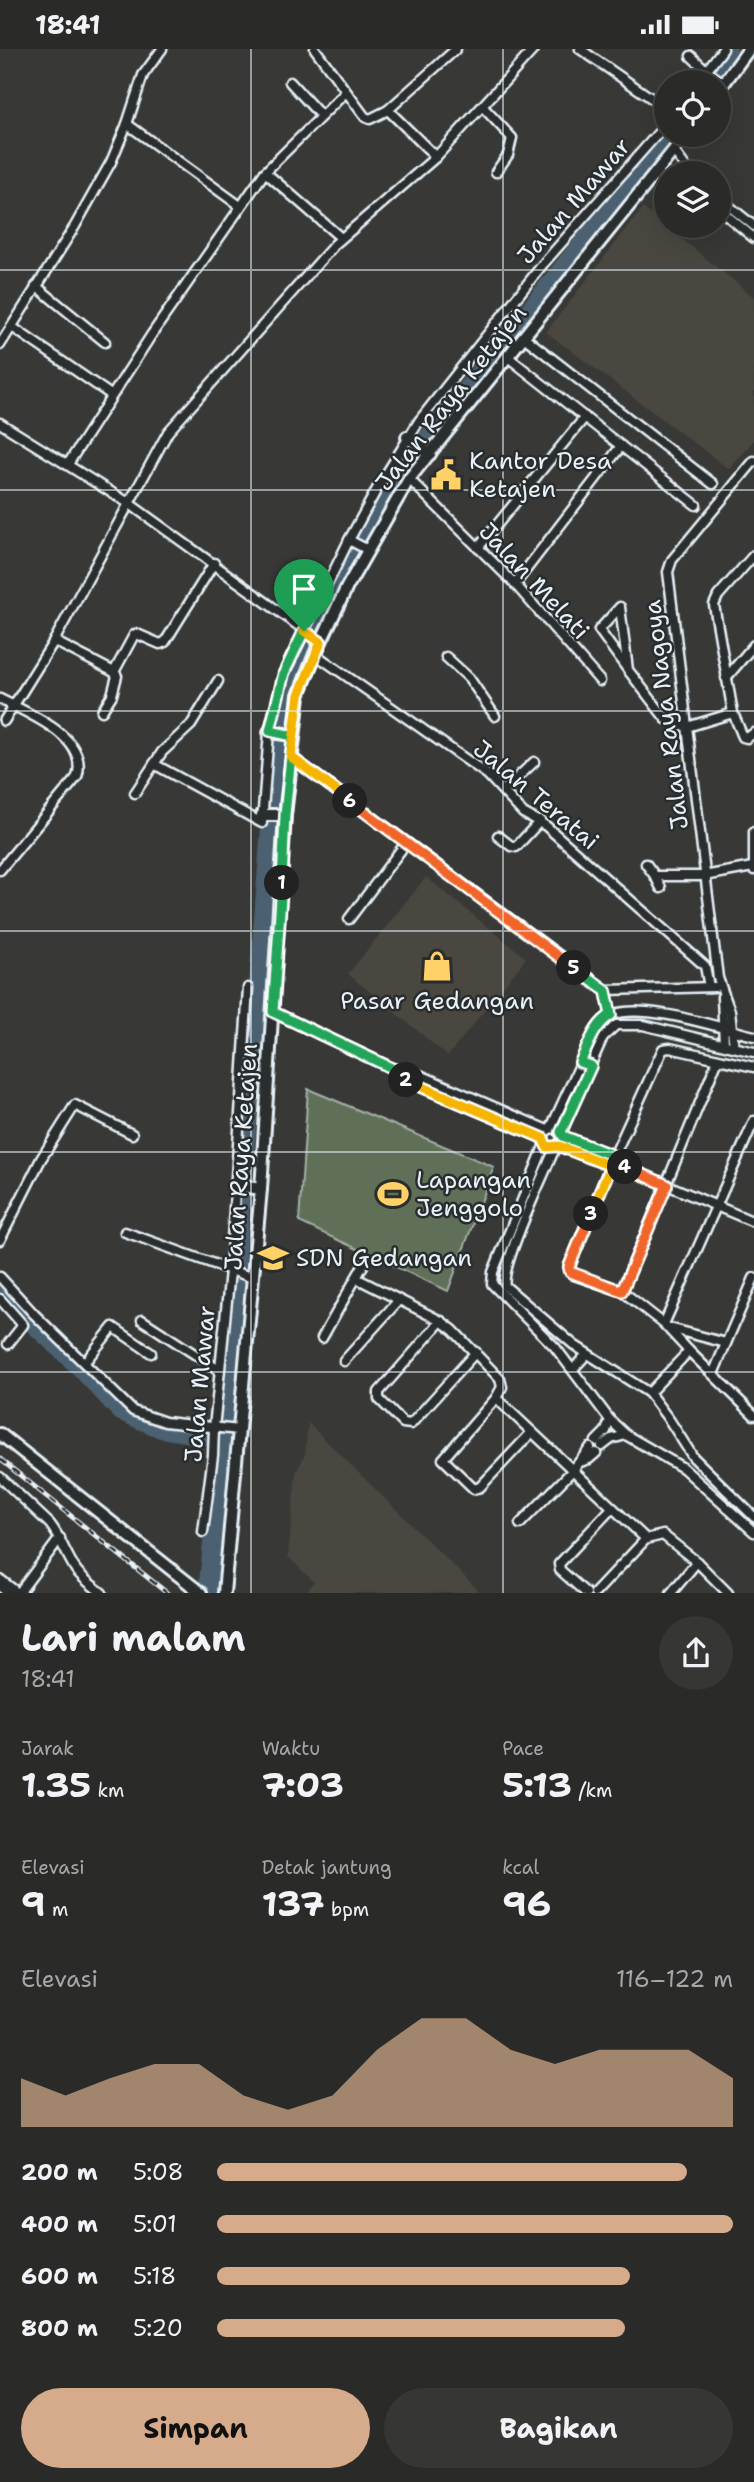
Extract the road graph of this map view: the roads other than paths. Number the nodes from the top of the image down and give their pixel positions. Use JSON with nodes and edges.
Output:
{"nodes":[{"id":1,"x":162,"y":49,"type":"edge"},
{"id":2,"x":315,"y":49,"type":"edge"},
{"id":3,"x":456,"y":49,"type":"edge"},
{"id":4,"x":534,"y":49,"type":"edge"},
{"id":5,"x":580,"y":49,"type":"edge"},
{"id":6,"x":723,"y":49,"type":"edge"},
{"id":7,"x":748,"y":49,"type":"edge"},
{"id":8,"x":691,"y":56,"type":"dead end"},
{"id":9,"x":706,"y":70,"type":"edge"},
{"id":10,"x":709,"y":70,"type":"edge"},
{"id":11,"x":731,"y":72,"type":"edge"},
{"id":12,"x":290,"y":82,"type":"dead end"},
{"id":13,"x":346,"y":92,"type":"junction"},
{"id":14,"x":654,"y":100,"type":"edge"},
{"id":15,"x":483,"y":107,"type":"junction"},
{"id":16,"x":388,"y":110,"type":"junction"},
{"id":17,"x":321,"y":116,"type":"junction"},
{"id":18,"x":127,"y":124,"type":"junction"},
{"id":19,"x":654,"y":138,"type":"edge"},
{"id":20,"x":677,"y":147,"type":"edge"},
{"id":21,"x":674,"y":151,"type":"junction"},
{"id":22,"x":436,"y":157,"type":"junction"},
{"id":23,"x":669,"y":161,"type":"edge"},
{"id":24,"x":681,"y":161,"type":"edge"},
{"id":25,"x":265,"y":172,"type":"junction"},
{"id":26,"x":496,"y":172,"type":"dead end"},
{"id":27,"x":654,"y":183,"type":"edge"},
{"id":28,"x":240,"y":205,"type":"junction"},
{"id":29,"x":731,"y":208,"type":"edge"},
{"id":30,"x":731,"y":219,"type":"edge"},
{"id":31,"x":754,"y":226,"type":"edge"},
{"id":32,"x":341,"y":238,"type":"junction"},
{"id":33,"x":754,"y":238,"type":"edge"},
{"id":34,"x":36,"y":286,"type":"junction"},
{"id":35,"x":12,"y":327,"type":"junction"},
{"id":36,"x":524,"y":337,"type":"junction"},
{"id":37,"x":105,"y":342,"type":"dead end"},
{"id":38,"x":0,"y":345,"type":"edge"},
{"id":39,"x":508,"y":357,"type":"junction"},
{"id":40,"x":111,"y":395,"type":"junction"},
{"id":41,"x":585,"y":417,"type":"junction"},
{"id":42,"x":0,"y":423,"type":"edge"},
{"id":43,"x":409,"y":438,"type":"junction"},
{"id":44,"x":621,"y":446,"type":"junction"},
{"id":45,"x":428,"y":453,"type":"junction"},
{"id":46,"x":754,"y":461,"type":"edge"},
{"id":47,"x":68,"y":464,"type":"junction"},
{"id":48,"x":410,"y":479,"type":"junction"},
{"id":49,"x":713,"y":484,"type":"dead end"},
{"id":50,"x":130,"y":504,"type":"junction"},
{"id":51,"x":696,"y":505,"type":"dead end"},
{"id":52,"x":350,"y":540,"type":"junction"},
{"id":53,"x":478,"y":548,"type":"junction"},
{"id":54,"x":365,"y":549,"type":"junction"},
{"id":55,"x":754,"y":555,"type":"edge"},
{"id":56,"x":214,"y":563,"type":"junction"},
{"id":57,"x":515,"y":584,"type":"junction"},
{"id":58,"x":312,"y":636,"type":"junction"},
{"id":59,"x":54,"y":641,"type":"junction"},
{"id":60,"x":754,"y":645,"type":"edge"},
{"id":61,"x":315,"y":654,"type":"junction"},
{"id":62,"x":446,"y":657,"type":"dead end"},
{"id":63,"x":628,"y":670,"type":"junction"},
{"id":64,"x":114,"y":672,"type":"junction"},
{"id":65,"x":726,"y":678,"type":"junction"},
{"id":66,"x":218,"y":681,"type":"dead end"},
{"id":67,"x":600,"y":681,"type":"dead end"},
{"id":68,"x":0,"y":699,"type":"edge"},
{"id":69,"x":14,"y":707,"type":"junction"},
{"id":70,"x":102,"y":711,"type":"dead end"},
{"id":71,"x":733,"y":713,"type":"junction"},
{"id":72,"x":495,"y":716,"type":"dead end"},
{"id":73,"x":4,"y":721,"type":"dead end"},
{"id":74,"x":687,"y":727,"type":"junction"},
{"id":75,"x":272,"y":732,"type":"junction"},
{"id":76,"x":754,"y":733,"type":"edge"},
{"id":77,"x":290,"y":735,"type":"junction"},
{"id":78,"x":291,"y":757,"type":"junction"},
{"id":79,"x":534,"y":762,"type":"dead end"},
{"id":80,"x":154,"y":764,"type":"junction"},
{"id":81,"x":504,"y":790,"type":"junction"},
{"id":82,"x":135,"y":793,"type":"dead end"},
{"id":83,"x":271,"y":817,"type":"junction"},
{"id":84,"x":540,"y":821,"type":"junction"},
{"id":85,"x":754,"y":834,"type":"edge"},
{"id":86,"x":498,"y":836,"type":"dead end"},
{"id":87,"x":406,"y":843,"type":"junction"},
{"id":88,"x":646,"y":865,"type":"dead end"},
{"id":89,"x":754,"y":868,"type":"edge"},
{"id":90,"x":0,"y":870,"type":"edge"},
{"id":91,"x":655,"y":876,"type":"junction"},
{"id":92,"x":705,"y":876,"type":"junction"},
{"id":93,"x":661,"y":888,"type":"dead end"},
{"id":94,"x":349,"y":919,"type":"dead end"},
{"id":95,"x":248,"y":988,"type":"dead end"},
{"id":96,"x":606,"y":991,"type":"junction"},
{"id":97,"x":273,"y":1012,"type":"junction"},
{"id":98,"x":611,"y":1015,"type":"junction"},
{"id":99,"x":727,"y":1030,"type":"junction"},
{"id":100,"x":754,"y":1036,"type":"edge"},
{"id":101,"x":724,"y":1044,"type":"junction"},
{"id":102,"x":734,"y":1047,"type":"junction"},
{"id":103,"x":754,"y":1052,"type":"edge"},
{"id":104,"x":718,"y":1059,"type":"junction"},
{"id":105,"x":580,"y":1062,"type":"junction"},
{"id":106,"x":591,"y":1066,"type":"junction"},
{"id":107,"x":754,"y":1067,"type":"edge"},
{"id":108,"x":400,"y":1072,"type":"junction"},
{"id":109,"x":490,"y":1104,"type":"junction"},
{"id":110,"x":485,"y":1114,"type":"junction"},
{"id":111,"x":754,"y":1121,"type":"edge"},
{"id":112,"x":132,"y":1134,"type":"dead end"},
{"id":113,"x":562,"y":1134,"type":"junction"},
{"id":114,"x":546,"y":1135,"type":"junction"},
{"id":115,"x":557,"y":1147,"type":"junction"},
{"id":116,"x":614,"y":1156,"type":"junction"},
{"id":117,"x":611,"y":1166,"type":"junction"},
{"id":118,"x":625,"y":1167,"type":"junction"},
{"id":119,"x":237,"y":1185,"type":"junction"},
{"id":120,"x":667,"y":1185,"type":"junction"},
{"id":121,"x":259,"y":1189,"type":"junction"},
{"id":122,"x":716,"y":1206,"type":"junction"},
{"id":123,"x":754,"y":1221,"type":"edge"},
{"id":124,"x":125,"y":1232,"type":"dead end"},
{"id":125,"x":0,"y":1240,"type":"edge"},
{"id":126,"x":504,"y":1245,"type":"junction"},
{"id":127,"x":513,"y":1248,"type":"junction"},
{"id":128,"x":365,"y":1262,"type":"dead end"},
{"id":129,"x":233,"y":1272,"type":"junction"},
{"id":130,"x":0,"y":1277,"type":"edge"},
{"id":131,"x":251,"y":1278,"type":"junction"},
{"id":132,"x":356,"y":1278,"type":"junction"},
{"id":133,"x":754,"y":1278,"type":"edge"},
{"id":134,"x":622,"y":1291,"type":"junction"},
{"id":135,"x":0,"y":1299,"type":"edge"},
{"id":136,"x":398,"y":1301,"type":"junction"},
{"id":137,"x":142,"y":1320,"type":"dead end"},
{"id":138,"x":441,"y":1321,"type":"junction"},
{"id":139,"x":667,"y":1326,"type":"junction"},
{"id":140,"x":322,"y":1338,"type":"dead end"},
{"id":141,"x":726,"y":1343,"type":"junction"},
{"id":142,"x":8,"y":1344,"type":"dead end"},
{"id":143,"x":689,"y":1351,"type":"junction"},
{"id":144,"x":476,"y":1352,"type":"junction"},
{"id":145,"x":150,"y":1353,"type":"dead end"},
{"id":146,"x":587,"y":1354,"type":"junction"},
{"id":147,"x":344,"y":1361,"type":"dead end"},
{"id":148,"x":85,"y":1362,"type":"junction"},
{"id":149,"x":573,"y":1369,"type":"junction"},
{"id":150,"x":219,"y":1370,"type":"junction"},
{"id":151,"x":713,"y":1374,"type":"junction"},
{"id":152,"x":649,"y":1393,"type":"junction"},
{"id":153,"x":496,"y":1398,"type":"junction"},
{"id":154,"x":753,"y":1409,"type":"edge"},
{"id":155,"x":610,"y":1420,"type":"junction"},
{"id":156,"x":217,"y":1429,"type":"junction"},
{"id":157,"x":236,"y":1430,"type":"junction"},
{"id":158,"x":532,"y":1432,"type":"junction"},
{"id":159,"x":0,"y":1434,"type":"edge"},
{"id":160,"x":625,"y":1435,"type":"junction"},
{"id":161,"x":596,"y":1447,"type":"junction"},
{"id":162,"x":693,"y":1457,"type":"junction"},
{"id":163,"x":683,"y":1468,"type":"junction"},
{"id":164,"x":573,"y":1470,"type":"junction"},
{"id":165,"x":0,"y":1477,"type":"edge"},
{"id":166,"x":612,"y":1508,"type":"junction"},
{"id":167,"x":751,"y":1514,"type":"edge"},
{"id":168,"x":741,"y":1520,"type":"junction"},
{"id":169,"x":520,"y":1524,"type":"dead end"},
{"id":170,"x":203,"y":1532,"type":"dead end"},
{"id":171,"x":754,"y":1532,"type":"edge"},
{"id":172,"x":60,"y":1538,"type":"junction"},
{"id":173,"x":646,"y":1539,"type":"junction"},
{"id":174,"x":697,"y":1562,"type":"junction"},
{"id":175,"x":0,"y":1583,"type":"edge"},
{"id":176,"x":16,"y":1593,"type":"edge"},
{"id":177,"x":102,"y":1593,"type":"edge"},
{"id":178,"x":201,"y":1593,"type":"edge"},
{"id":179,"x":224,"y":1593,"type":"edge"},
{"id":180,"x":586,"y":1593,"type":"edge"},
{"id":181,"x":595,"y":1593,"type":"edge"},
{"id":182,"x":671,"y":1593,"type":"edge"},
{"id":183,"x":728,"y":1593,"type":"edge"}],
"edges":[{"from":1,"to":18,"type":"street"},
{"from":2,"to":13,"type":"street"},
{"from":3,"to":16,"type":"street"},
{"from":4,"to":15,"type":"street"},
{"from":5,"to":14,"type":"street"},
{"from":6,"to":10,"type":"street"},
{"from":7,"to":11,"type":"street"},
{"from":8,"to":9,"type":"street"},
{"from":12,"to":17,"type":"street"},
{"from":13,"to":16,"type":"street"},
{"from":13,"to":17,"type":"street"},
{"from":15,"to":22,"type":"street"},
{"from":15,"to":26,"type":"street"},
{"from":16,"to":22,"type":"street"},
{"from":17,"to":25,"type":"street"},
{"from":18,"to":28,"type":"street"},
{"from":18,"to":34,"type":"street"},
{"from":19,"to":43,"type":"street","name":"Jalan Mawar"},
{"from":20,"to":21,"type":"street","name":"Jalan Raya Ketajen"},
{"from":21,"to":23,"type":"street","name":"Jalan Raya Ketajen"},
{"from":21,"to":24,"type":"street"},
{"from":22,"to":32,"type":"street"},
{"from":25,"to":28,"type":"street"},
{"from":25,"to":32,"type":"street"},
{"from":27,"to":36,"type":"street","name":"Jalan Raya Ketajen"},
{"from":28,"to":40,"type":"street"},
{"from":29,"to":31,"type":"street"},
{"from":30,"to":33,"type":"street"},
{"from":32,"to":50,"type":"street"},
{"from":34,"to":35,"type":"street"},
{"from":34,"to":37,"type":"street"},
{"from":35,"to":38,"type":"street"},
{"from":35,"to":40,"type":"street"},
{"from":36,"to":39,"type":"street","name":"Jalan Raya Ketajen"},
{"from":36,"to":49,"type":"street"},
{"from":39,"to":41,"type":"street"},
{"from":39,"to":45,"type":"street","name":"Jalan Raya Ketajen"},
{"from":40,"to":47,"type":"street"},
{"from":41,"to":44,"type":"street"},
{"from":41,"to":53,"type":"street"},
{"from":42,"to":47,"type":"street"},
{"from":43,"to":45,"type":"street"},
{"from":43,"to":52,"type":"street","name":"Jalan Mawar"},
{"from":44,"to":51,"type":"street"},
{"from":44,"to":57,"type":"street"},
{"from":45,"to":48,"type":"street","name":"Jalan Raya Ketajen"},
{"from":46,"to":74,"type":"street","name":"Jalan Raya Nagoya"},
{"from":47,"to":50,"type":"street"},
{"from":48,"to":53,"type":"street","name":"Jalan Melati"},
{"from":48,"to":54,"type":"street","name":"Jalan Raya Ketajen"},
{"from":50,"to":56,"type":"street"},
{"from":50,"to":59,"type":"street"},
{"from":52,"to":54,"type":"street"},
{"from":52,"to":58,"type":"street","name":"Jalan Mawar"},
{"from":53,"to":57,"type":"street","name":"Jalan Melati"},
{"from":54,"to":58,"type":"street","name":"Jalan Raya Ketajen"},
{"from":55,"to":65,"type":"street"},
{"from":56,"to":58,"type":"street"},
{"from":56,"to":64,"type":"street"},
{"from":57,"to":67,"type":"street","name":"Jalan Melati"},
{"from":58,"to":61,"type":"street","name":"Jalan Raya Ketajen"},
{"from":58,"to":75,"type":"street","name":"Jalan Mawar"},
{"from":59,"to":64,"type":"street"},
{"from":59,"to":69,"type":"street"},
{"from":60,"to":65,"type":"street"},
{"from":61,"to":77,"type":"street","name":"Jalan Raya Ketajen"},
{"from":61,"to":81,"type":"street","name":"Jalan Teratai"},
{"from":62,"to":72,"type":"street"},
{"from":63,"to":63,"type":"street"},
{"from":63,"to":74,"type":"street"},
{"from":64,"to":70,"type":"street"},
{"from":65,"to":71,"type":"street"},
{"from":66,"to":80,"type":"street"},
{"from":68,"to":69,"type":"street"},
{"from":69,"to":73,"type":"street"},
{"from":69,"to":90,"type":"street"},
{"from":71,"to":74,"type":"street"},
{"from":71,"to":76,"type":"street"},
{"from":74,"to":92,"type":"street","name":"Jalan Raya Nagoya"},
{"from":75,"to":77,"type":"street"},
{"from":75,"to":83,"type":"street","name":"Jalan Mawar"},
{"from":77,"to":78,"type":"street","name":"Jalan Raya Ketajen"},
{"from":78,"to":83,"type":"street","name":"Jalan Raya Ketajen"},
{"from":78,"to":87,"type":"street"},
{"from":79,"to":81,"type":"street"},
{"from":80,"to":82,"type":"street"},
{"from":80,"to":83,"type":"street"},
{"from":81,"to":84,"type":"street","name":"Jalan Teratai"},
{"from":83,"to":97,"type":"street","name":"Jalan Raya Ketajen"},
{"from":84,"to":86,"type":"street"},
{"from":84,"to":96,"type":"street","name":"Jalan Teratai"},
{"from":85,"to":89,"type":"street"},
{"from":87,"to":94,"type":"street"},
{"from":87,"to":96,"type":"street"},
{"from":88,"to":91,"type":"street"},
{"from":89,"to":92,"type":"street"},
{"from":91,"to":92,"type":"street"},
{"from":91,"to":93,"type":"street"},
{"from":92,"to":99,"type":"street","name":"Jalan Raya Nagoya"},
{"from":95,"to":119,"type":"street","name":"Jalan Mawar"},
{"from":96,"to":98,"type":"street"},
{"from":97,"to":108,"type":"street"},
{"from":97,"to":121,"type":"street","name":"Jalan Raya Ketajen"},
{"from":98,"to":99,"type":"street"},
{"from":98,"to":105,"type":"street"},
{"from":99,"to":100,"type":"street"},
{"from":99,"to":101,"type":"street","name":"Jalan Raya Nagoya"},
{"from":99,"to":102,"type":"street","name":"Jalan Raya Nagoya"},
{"from":101,"to":102,"type":"street"},
{"from":101,"to":106,"type":"street"},
{"from":102,"to":103,"type":"street"},
{"from":104,"to":107,"type":"street"},
{"from":104,"to":116,"type":"street"},
{"from":104,"to":120,"type":"street"},
{"from":105,"to":106,"type":"street"},
{"from":105,"to":114,"type":"street"},
{"from":106,"to":113,"type":"street"},
{"from":108,"to":109,"type":"street"},
{"from":108,"to":110,"type":"street"},
{"from":109,"to":110,"type":"street"},
{"from":109,"to":114,"type":"street"},
{"from":110,"to":114,"type":"street"},
{"from":111,"to":122,"type":"street"},
{"from":112,"to":125,"type":"street"},
{"from":113,"to":114,"type":"street"},
{"from":113,"to":115,"type":"street"},
{"from":113,"to":116,"type":"street"},
{"from":114,"to":115,"type":"street"},
{"from":114,"to":126,"type":"street"},
{"from":115,"to":117,"type":"street"},
{"from":115,"to":127,"type":"street"},
{"from":116,"to":117,"type":"street"},
{"from":116,"to":118,"type":"street"},
{"from":117,"to":118,"type":"street"},
{"from":117,"to":134,"type":"street"},
{"from":118,"to":120,"type":"street"},
{"from":119,"to":121,"type":"street"},
{"from":119,"to":129,"type":"street","name":"Jalan Mawar"},
{"from":120,"to":122,"type":"street"},
{"from":120,"to":134,"type":"street"},
{"from":121,"to":131,"type":"street","name":"Jalan Raya Ketajen"},
{"from":122,"to":123,"type":"street"},
{"from":122,"to":139,"type":"street"},
{"from":124,"to":129,"type":"street"},
{"from":126,"to":127,"type":"street"},
{"from":126,"to":149,"type":"street"},
{"from":127,"to":146,"type":"street"},
{"from":128,"to":132,"type":"street"},
{"from":129,"to":131,"type":"street"},
{"from":129,"to":150,"type":"street","name":"Jalan Mawar"},
{"from":130,"to":148,"type":"street"},
{"from":131,"to":157,"type":"street","name":"Jalan Raya Ketajen"},
{"from":132,"to":136,"type":"street"},
{"from":132,"to":140,"type":"street"},
{"from":133,"to":141,"type":"street"},
{"from":134,"to":139,"type":"street"},
{"from":135,"to":142,"type":"street"},
{"from":136,"to":138,"type":"street"},
{"from":136,"to":147,"type":"street"},
{"from":137,"to":150,"type":"street"},
{"from":138,"to":144,"type":"street"},
{"from":138,"to":144,"type":"street"},
{"from":139,"to":141,"type":"street"},
{"from":139,"to":143,"type":"street"},
{"from":141,"to":151,"type":"street"},
{"from":143,"to":151,"type":"street"},
{"from":143,"to":152,"type":"street"},
{"from":144,"to":153,"type":"street"},
{"from":145,"to":148,"type":"street"},
{"from":146,"to":149,"type":"street"},
{"from":146,"to":152,"type":"street"},
{"from":148,"to":156,"type":"street"},
{"from":149,"to":155,"type":"street"},
{"from":150,"to":156,"type":"street","name":"Jalan Mawar"},
{"from":151,"to":154,"type":"street"},
{"from":152,"to":162,"type":"street"},
{"from":153,"to":158,"type":"street"},
{"from":153,"to":158,"type":"street"},
{"from":155,"to":160,"type":"street"},
{"from":155,"to":161,"type":"street"},
{"from":156,"to":157,"type":"street"},
{"from":156,"to":170,"type":"street","name":"Jalan Mawar"},
{"from":157,"to":179,"type":"street","name":"Jalan Raya Ketajen"},
{"from":158,"to":164,"type":"street"},
{"from":159,"to":178,"type":"street"},
{"from":160,"to":161,"type":"street"},
{"from":160,"to":163,"type":"street"},
{"from":161,"to":164,"type":"street"},
{"from":162,"to":163,"type":"street"},
{"from":162,"to":167,"type":"street"},
{"from":163,"to":168,"type":"street"},
{"from":164,"to":166,"type":"street"},
{"from":164,"to":169,"type":"street"},
{"from":165,"to":172,"type":"street"},
{"from":166,"to":173,"type":"street"},
{"from":166,"to":180,"type":"street"},
{"from":167,"to":168,"type":"street"},
{"from":168,"to":171,"type":"street"},
{"from":172,"to":176,"type":"street"},
{"from":172,"to":177,"type":"street"},
{"from":173,"to":174,"type":"street"},
{"from":173,"to":181,"type":"street"},
{"from":174,"to":182,"type":"street"},
{"from":174,"to":183,"type":"street"},
{"from":175,"to":176,"type":"highway"}]}
